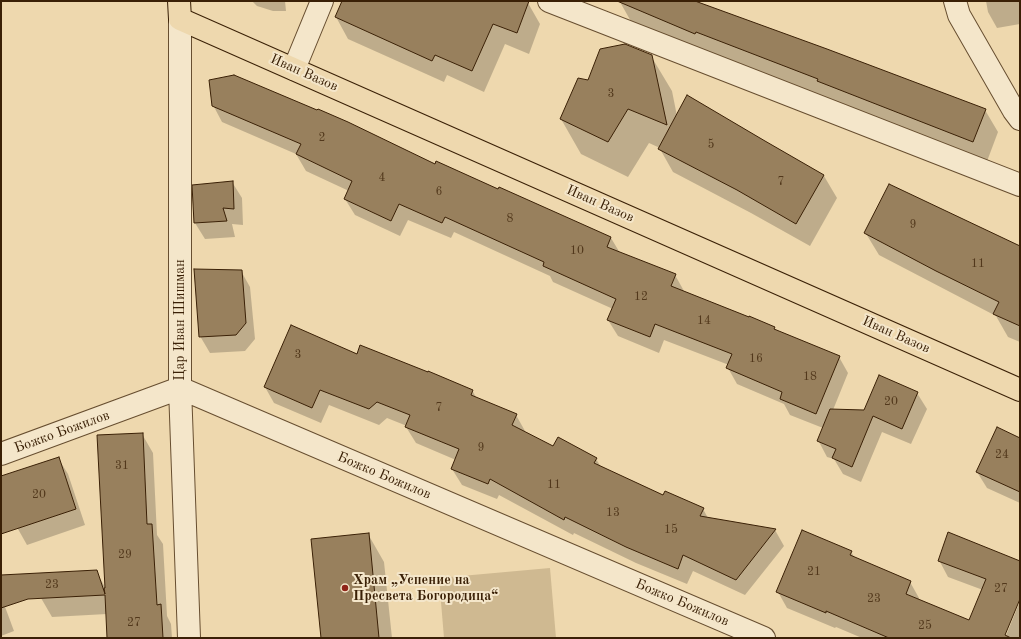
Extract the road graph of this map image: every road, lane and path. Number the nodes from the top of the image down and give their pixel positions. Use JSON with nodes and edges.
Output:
{"nodes":[{"id":1,"x":322,"y":1,"type":"edge"},
{"id":2,"x":549,"y":1,"type":"edge"},
{"id":3,"x":955,"y":1,"type":"edge"},
{"id":4,"x":180,"y":10,"type":"edge"},
{"id":5,"x":294,"y":69,"type":"junction"},
{"id":6,"x":1020,"y":119,"type":"edge"},
{"id":7,"x":1020,"y":185,"type":"edge"},
{"id":8,"x":180,"y":388,"type":"junction"},
{"id":9,"x":1020,"y":390,"type":"edge"},
{"id":10,"x":1,"y":454,"type":"edge"},
{"id":11,"x":189,"y":638,"type":"edge"},
{"id":12,"x":764,"y":638,"type":"edge"}],
"edges":[{"from":1,"to":5,"type":"street"},
{"from":2,"to":7,"type":"street"},
{"from":3,"to":6,"type":"street"},
{"from":4,"to":5,"type":"main road","name":"Иван Вазов"},
{"from":4,"to":8,"type":"street","name":"Цар Иван Шишман"},
{"from":5,"to":9,"type":"main road","name":"Иван Вазов"},
{"from":8,"to":10,"type":"street","name":"Божко Божилов"},
{"from":8,"to":11,"type":"street","name":"Цар Иван Шишман"},
{"from":8,"to":12,"type":"street","name":"Божко Божилов"}]}
